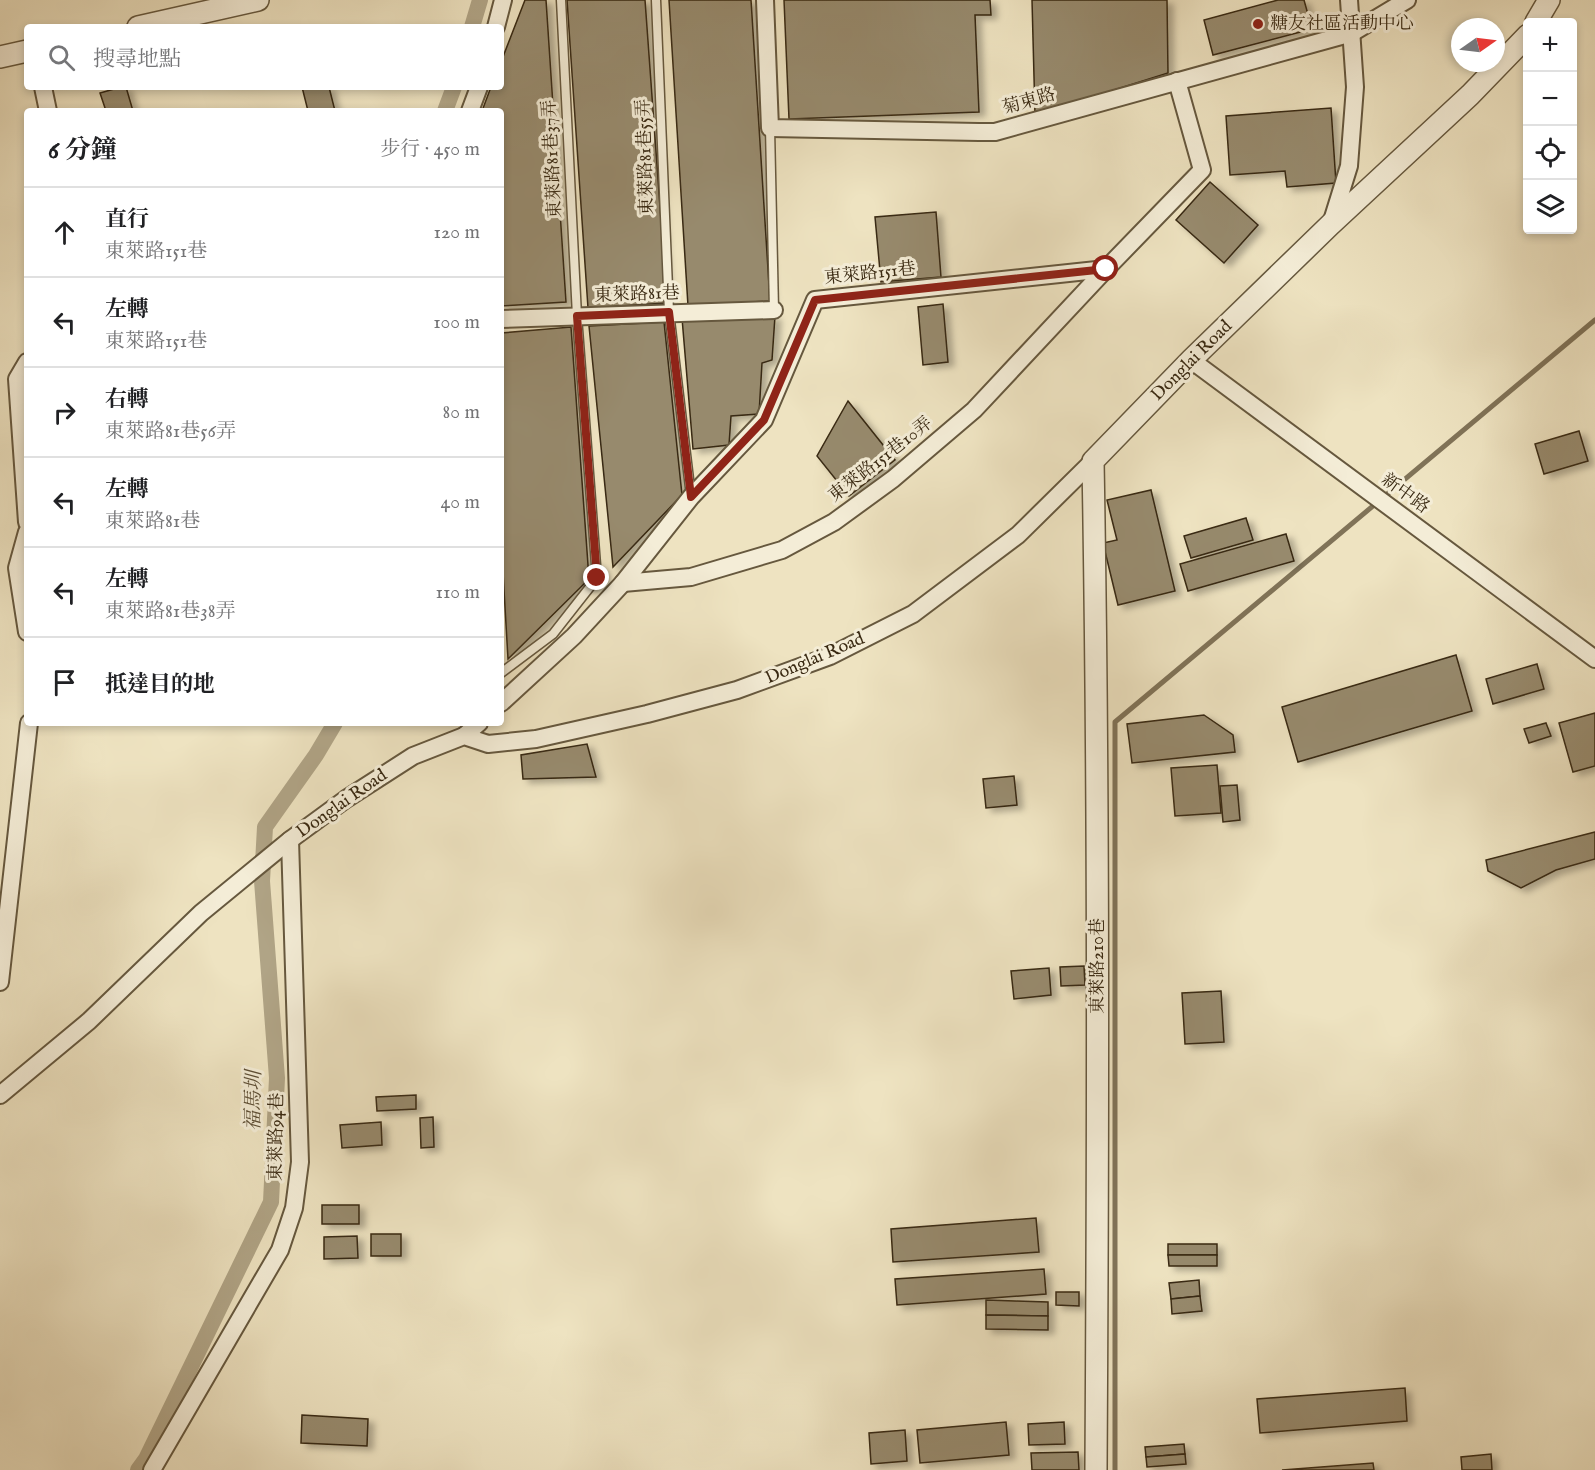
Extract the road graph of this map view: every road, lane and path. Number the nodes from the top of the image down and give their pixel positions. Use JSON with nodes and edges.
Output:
{"nodes":[{"id":1,"x":258,"y":0,"type":"edge"},
{"id":2,"x":503,"y":0,"type":"edge"},
{"id":3,"x":561,"y":0,"type":"edge"},
{"id":4,"x":656,"y":0,"type":"edge"},
{"id":5,"x":765,"y":0,"type":"edge"},
{"id":6,"x":1349,"y":0,"type":"edge"},
{"id":7,"x":1407,"y":0,"type":"edge"},
{"id":8,"x":1549,"y":0,"type":"edge"},
{"id":9,"x":1538,"y":18,"type":"edge"},
{"id":10,"x":151,"y":24,"type":"edge"},
{"id":11,"x":497,"y":24,"type":"edge"},
{"id":12,"x":1352,"y":33,"type":"junction"},
{"id":13,"x":1523,"y":39,"type":"edge"},
{"id":14,"x":24,"y":52,"type":"edge"},
{"id":15,"x":0,"y":57,"type":"edge"},
{"id":16,"x":1177,"y":81,"type":"junction"},
{"id":17,"x":44,"y":90,"type":"edge"},
{"id":18,"x":478,"y":90,"type":"edge"},
{"id":19,"x":47,"y":108,"type":"edge"},
{"id":20,"x":471,"y":108,"type":"edge"},
{"id":21,"x":770,"y":128,"type":"junction"},
{"id":22,"x":1331,"y":224,"type":"junction"},
{"id":23,"x":1106,"y":269,"type":"junction"},
{"id":24,"x":774,"y":310,"type":"joint"},
{"id":25,"x":669,"y":312,"type":"junction"},
{"id":26,"x":577,"y":316,"type":"junction"},
{"id":27,"x":504,"y":319,"type":"edge"},
{"id":28,"x":1191,"y":360,"type":"junction"},
{"id":29,"x":24,"y":367,"type":"edge"},
{"id":30,"x":1093,"y":461,"type":"junction"},
{"id":31,"x":24,"y":479,"type":"edge"},
{"id":32,"x":691,"y":497,"type":"junction"},
{"id":33,"x":24,"y":543,"type":"edge"},
{"id":34,"x":623,"y":583,"type":"junction"},
{"id":35,"x":24,"y":613,"type":"edge"},
{"id":36,"x":1595,"y":659,"type":"edge"},
{"id":37,"x":504,"y":671,"type":"edge"},
{"id":38,"x":504,"y":700,"type":"edge"},
{"id":39,"x":29,"y":726,"type":"edge"},
{"id":40,"x":461,"y":730,"type":"edge"},
{"id":41,"x":290,"y":840,"type":"junction"},
{"id":42,"x":0,"y":982,"type":"edge"},
{"id":43,"x":0,"y":1095,"type":"edge"},
{"id":44,"x":152,"y":1470,"type":"edge"},
{"id":45,"x":1096,"y":1470,"type":"edge"}],
"edges":[{"from":1,"to":10,"type":"street"},
{"from":2,"to":11,"type":"street"},
{"from":3,"to":26,"type":"lane","name":"東萊路81巷37弄"},
{"from":4,"to":25,"type":"lane","name":"東萊路81巷55弄"},
{"from":5,"to":21,"type":"street"},
{"from":6,"to":12,"type":"street"},
{"from":7,"to":12,"type":"street","name":"菊東路"},
{"from":8,"to":9,"type":"street"},
{"from":12,"to":16,"type":"street","name":"菊東路"},
{"from":12,"to":22,"type":"street"},
{"from":13,"to":22,"type":"street","name":"Donglai Road"},
{"from":14,"to":15,"type":"street"},
{"from":16,"to":21,"type":"street","name":"菊東路"},
{"from":16,"to":23,"type":"street"},
{"from":17,"to":19,"type":"street"},
{"from":18,"to":20,"type":"street"},
{"from":21,"to":24,"type":"lane"},
{"from":22,"to":28,"type":"street","name":"Donglai Road"},
{"from":23,"to":32,"type":"street","name":"東萊路151巷"},
{"from":23,"to":34,"type":"street","name":"東萊路151巷10弄"},
{"from":24,"to":25,"type":"street","name":"東萊路81巷"},
{"from":25,"to":26,"type":"street","name":"東萊路81巷"},
{"from":25,"to":32,"type":"lane","name":"東萊路81巷55弄"},
{"from":26,"to":27,"type":"street","name":"東萊路81巷"},
{"from":26,"to":37,"type":"lane","name":"東萊路81巷37弄"},
{"from":28,"to":30,"type":"street","name":"Donglai Road"},
{"from":28,"to":36,"type":"street","name":"新中路"},
{"from":29,"to":31,"type":"street"},
{"from":30,"to":40,"type":"street","name":"Donglai Road"},
{"from":30,"to":45,"type":"street","name":"東萊路210巷"},
{"from":32,"to":34,"type":"street","name":"東萊路151巷"},
{"from":33,"to":35,"type":"street"},
{"from":34,"to":38,"type":"street","name":"東萊路151巷"},
{"from":39,"to":42,"type":"street"},
{"from":40,"to":41,"type":"street","name":"Donglai Road"},
{"from":41,"to":43,"type":"street","name":"Donglai Road"},
{"from":41,"to":44,"type":"street","name":"東萊路94巷"}]}
